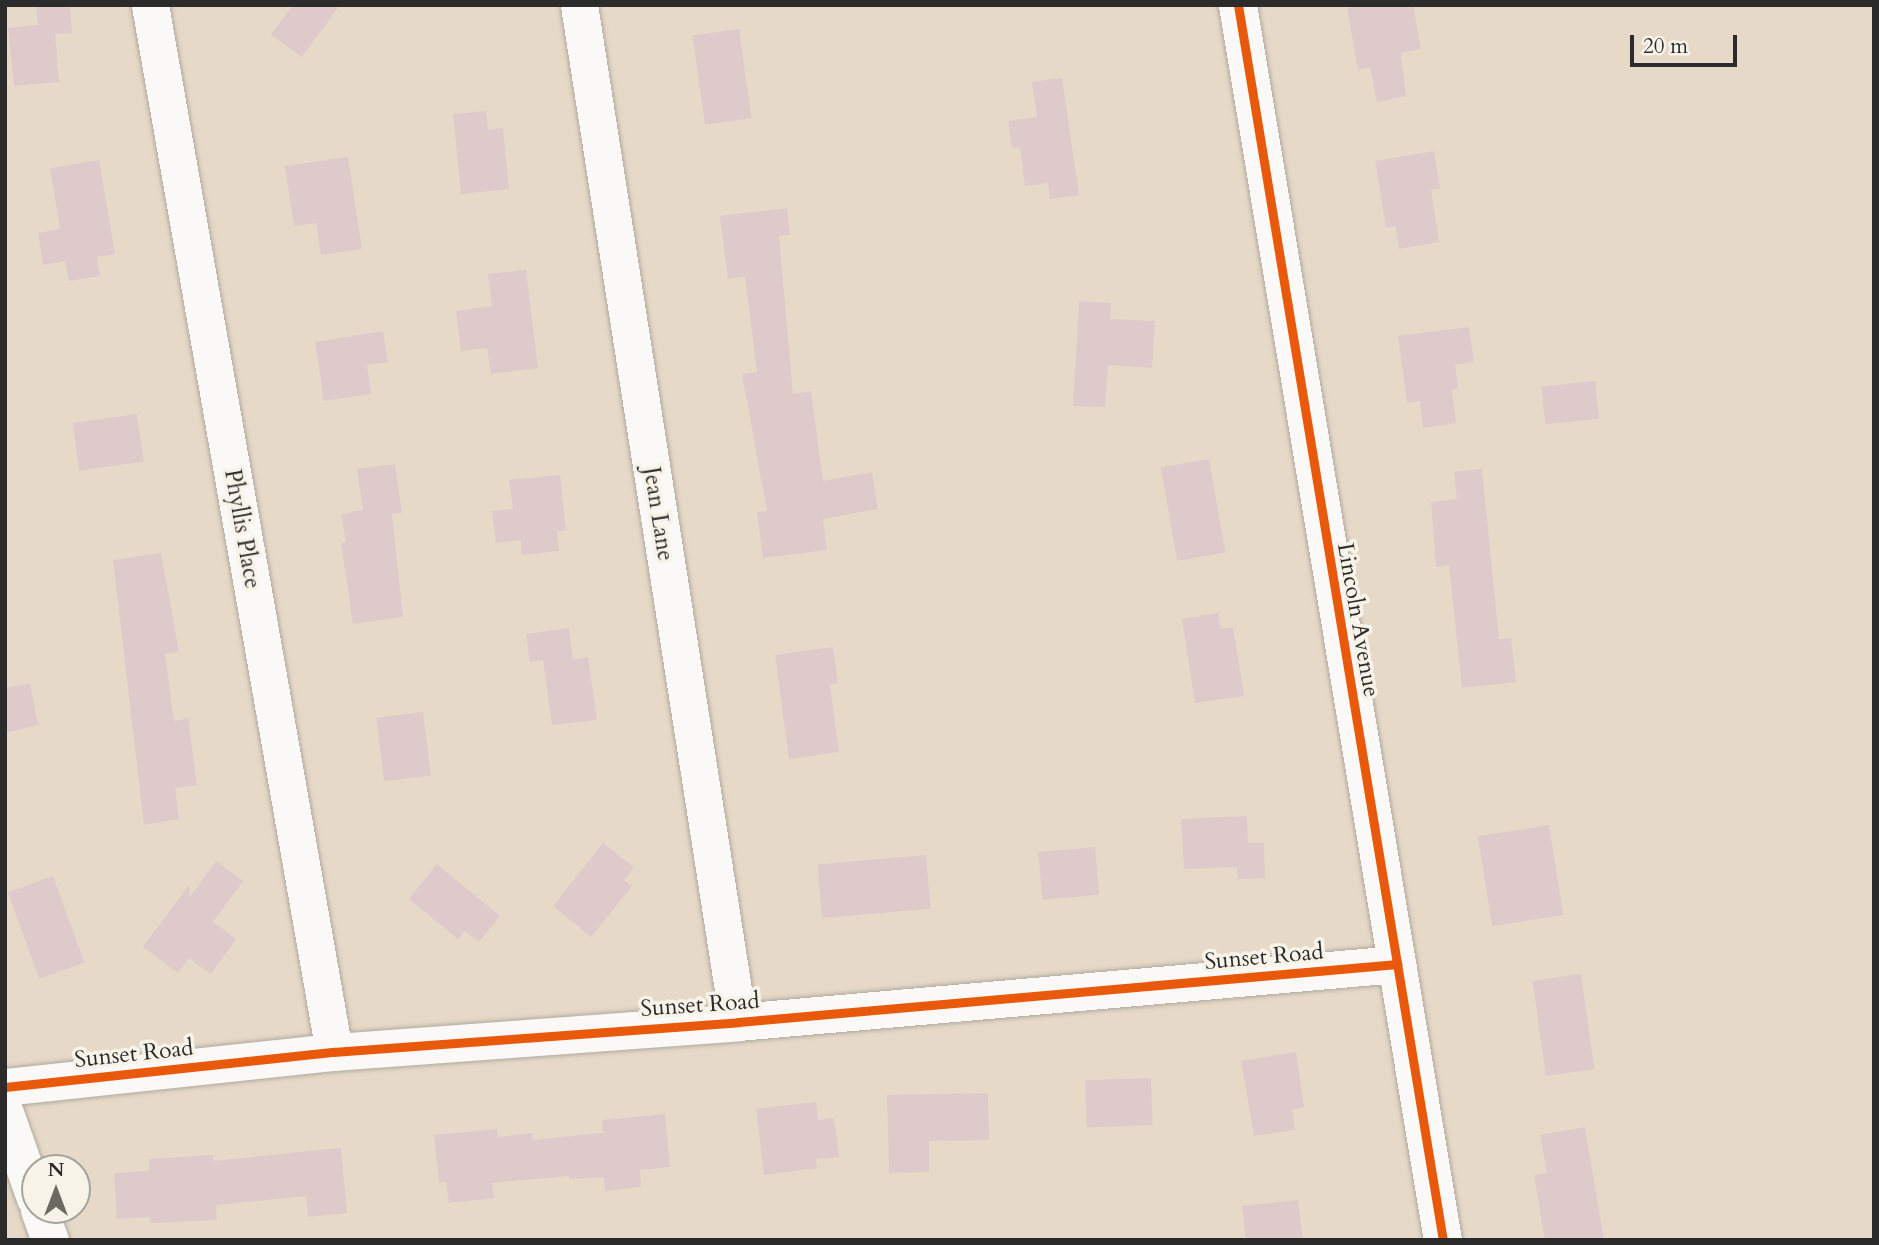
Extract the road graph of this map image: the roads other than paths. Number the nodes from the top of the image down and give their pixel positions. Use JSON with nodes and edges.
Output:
{"nodes":[{"id":1,"x":150,"y":5,"type":"edge"},
{"id":2,"x":579,"y":5,"type":"edge"},
{"id":3,"x":1238,"y":5,"type":"edge"},
{"id":4,"x":1397,"y":964,"type":"junction"},
{"id":5,"x":738,"y":1022,"type":"junction"},
{"id":6,"x":334,"y":1052,"type":"junction"},
{"id":7,"x":5,"y":1087,"type":"edge"},
{"id":8,"x":5,"y":1113,"type":"edge"},
{"id":9,"x":21,"y":1158,"type":"edge"},
{"id":10,"x":1443,"y":1240,"type":"edge"}],
"edges":[{"from":1,"to":6,"type":"street","name":"Phyllis Place"},
{"from":2,"to":5,"type":"street","name":"Jean Lane"},
{"from":3,"to":4,"type":"street","name":"Lincoln Avenue"},
{"from":4,"to":5,"type":"street","name":"Sunset Road"},
{"from":4,"to":10,"type":"street","name":"Lincoln Avenue"},
{"from":5,"to":6,"type":"street","name":"Sunset Road"},
{"from":6,"to":7,"type":"street","name":"Sunset Road"},
{"from":8,"to":9,"type":"street"}]}
